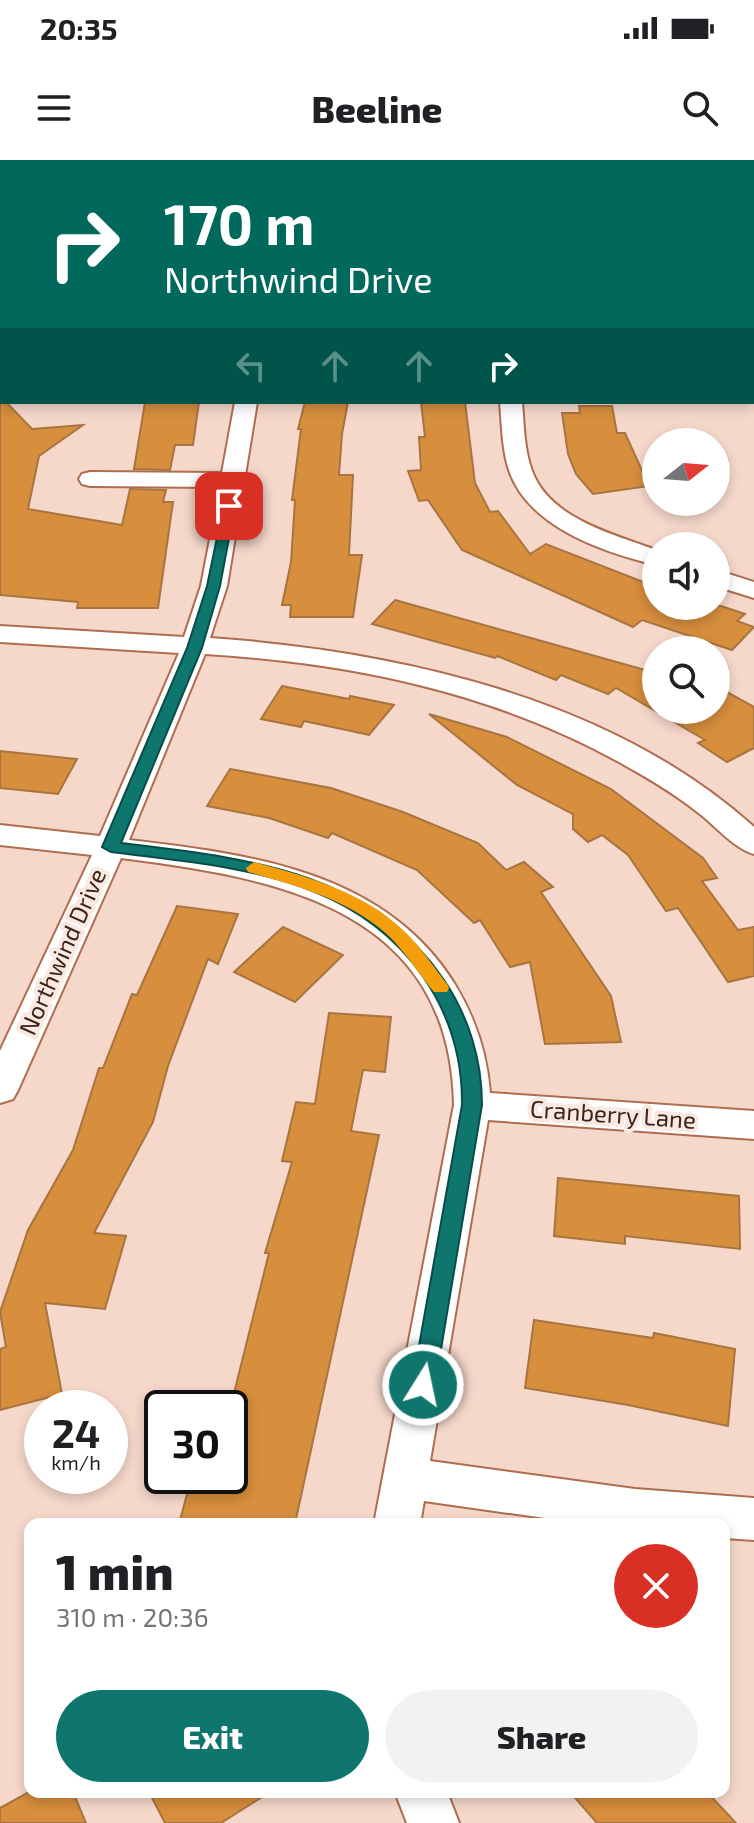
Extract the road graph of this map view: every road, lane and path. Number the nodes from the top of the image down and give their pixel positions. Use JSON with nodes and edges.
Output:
{"nodes":[{"id":1,"x":246,"y":404,"type":"edge"},
{"id":2,"x":511,"y":404,"type":"edge"},
{"id":3,"x":90,"y":479,"type":"dead end"},
{"id":4,"x":234,"y":480,"type":"junction"},
{"id":5,"x":642,"y":553,"type":"edge"},
{"id":6,"x":730,"y":582,"type":"edge"},
{"id":7,"x":754,"y":590,"type":"edge"},
{"id":8,"x":0,"y":634,"type":"edge"},
{"id":9,"x":194,"y":648,"type":"junction"},
{"id":10,"x":0,"y":835,"type":"edge"},
{"id":11,"x":754,"y":844,"type":"edge"},
{"id":12,"x":111,"y":847,"type":"junction"},
{"id":13,"x":0,"y":1090,"type":"edge"},
{"id":14,"x":472,"y":1105,"type":"junction"},
{"id":15,"x":754,"y":1125,"type":"edge"},
{"id":16,"x":407,"y":1478,"type":"junction"},
{"id":17,"x":398,"y":1518,"type":"edge"},
{"id":18,"x":754,"y":1519,"type":"edge"},
{"id":19,"x":423,"y":1798,"type":"edge"},
{"id":20,"x":433,"y":1823,"type":"edge"}],
"edges":[{"from":1,"to":4,"type":"street","name":"Northwind Drive"},
{"from":2,"to":5,"type":"street"},
{"from":3,"to":4,"type":"street"},
{"from":4,"to":9,"type":"street","name":"Northwind Drive"},
{"from":6,"to":7,"type":"street"},
{"from":8,"to":9,"type":"street"},
{"from":9,"to":11,"type":"street"},
{"from":9,"to":12,"type":"street","name":"Northwind Drive"},
{"from":10,"to":12,"type":"street"},
{"from":12,"to":13,"type":"street","name":"Northwind Drive"},
{"from":12,"to":14,"type":"street"},
{"from":14,"to":15,"type":"street","name":"Cranberry Lane"},
{"from":14,"to":16,"type":"street"},
{"from":16,"to":17,"type":"street"},
{"from":16,"to":18,"type":"street"},
{"from":19,"to":20,"type":"street"}]}
